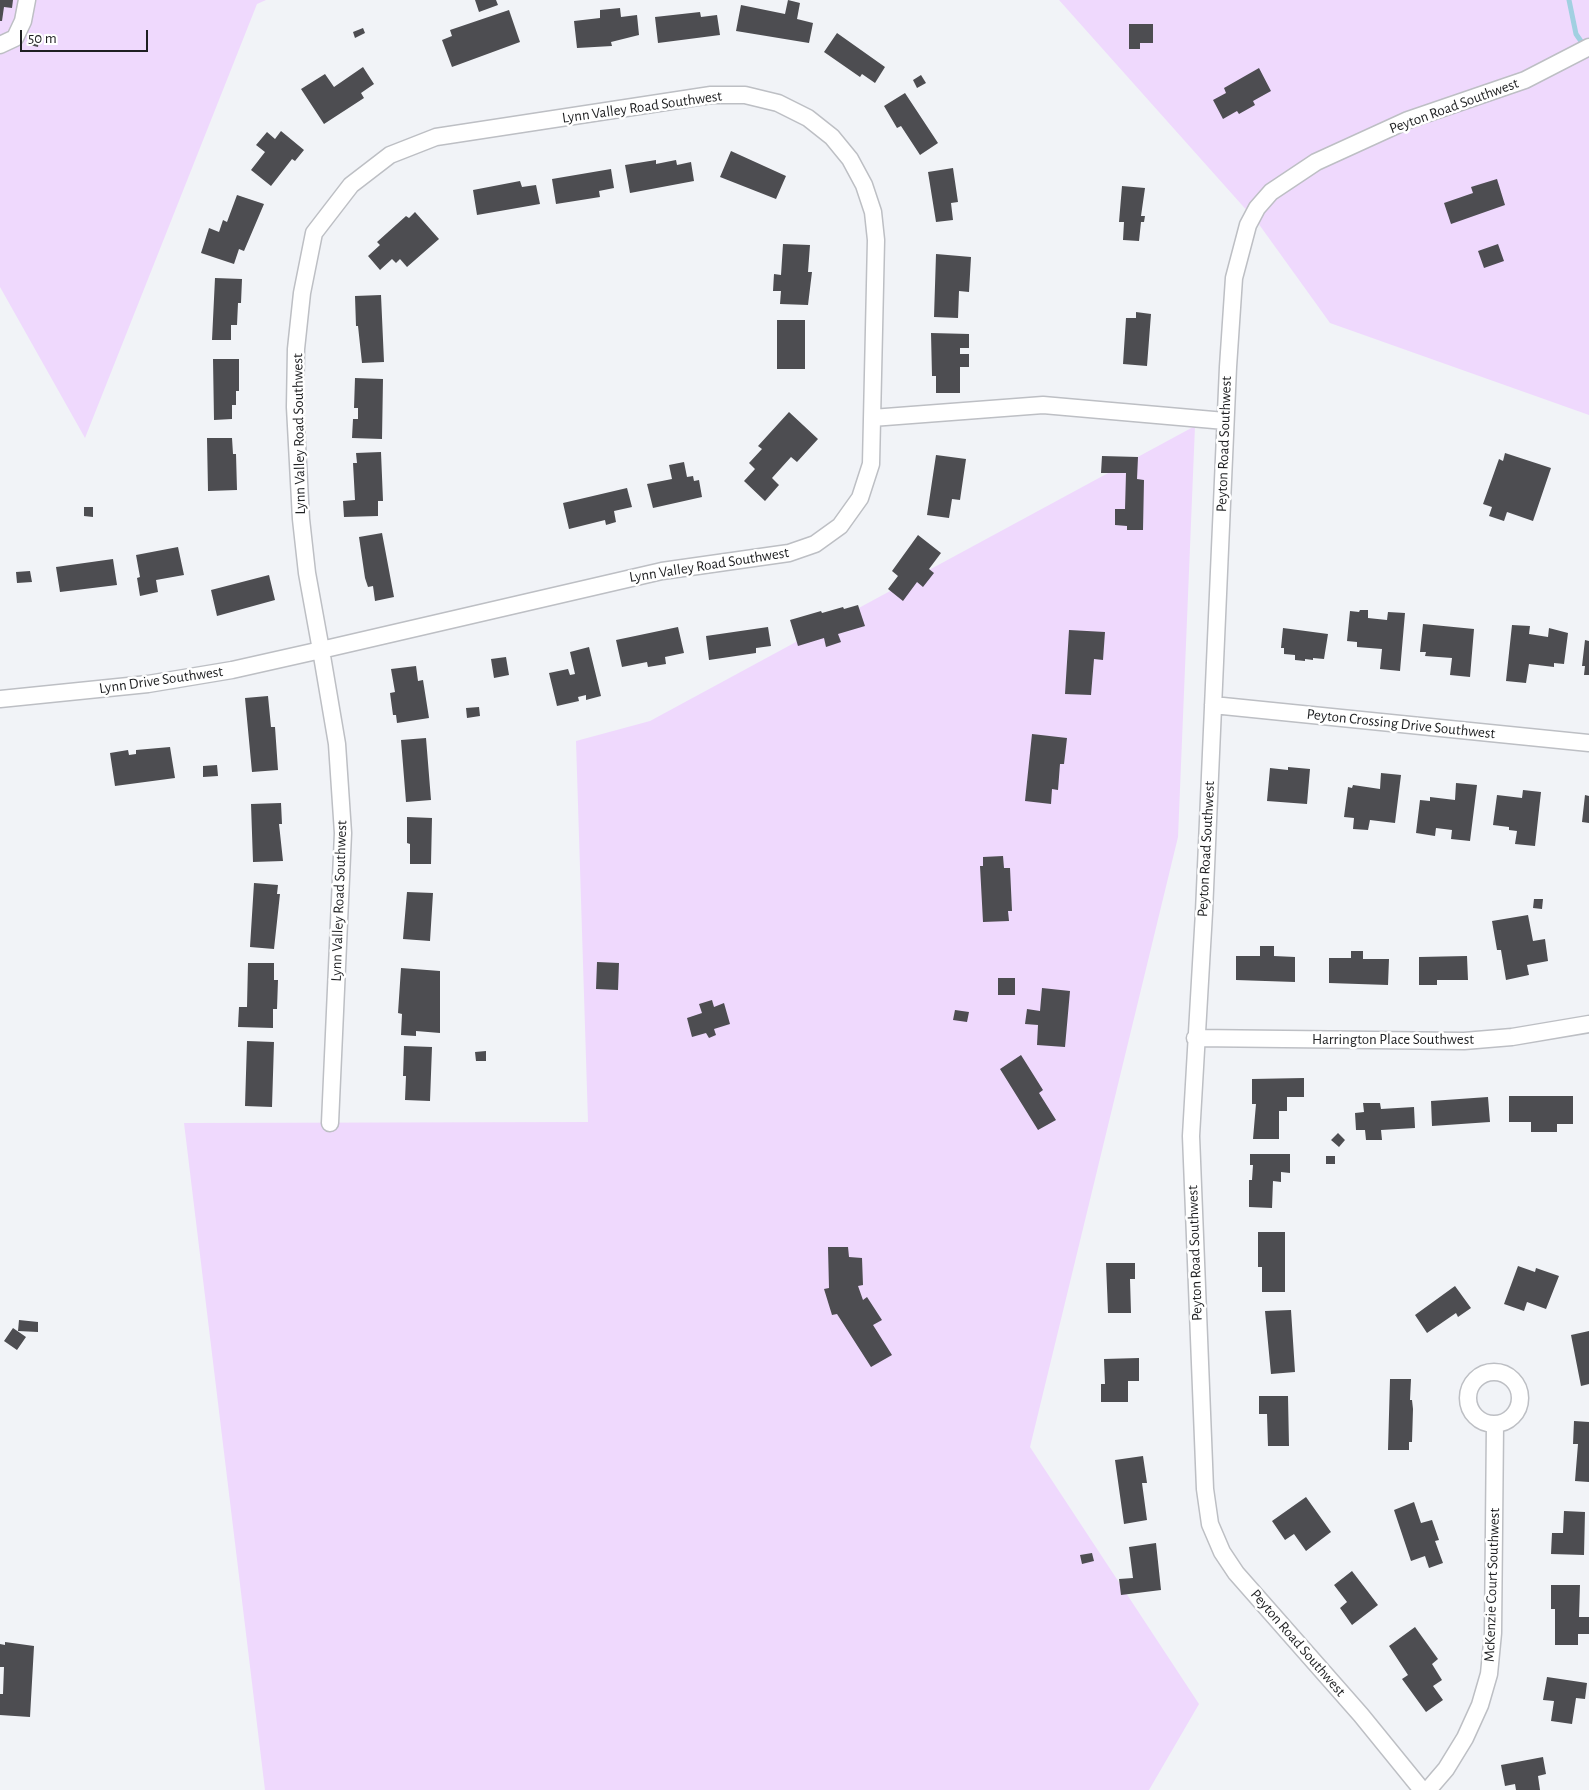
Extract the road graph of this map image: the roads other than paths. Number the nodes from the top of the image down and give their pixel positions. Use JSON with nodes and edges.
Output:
{"nodes":[{"id":1,"x":27,"y":0,"type":"edge"},
{"id":2,"x":0,"y":45,"type":"edge"},
{"id":3,"x":1589,"y":47,"type":"edge"},
{"id":4,"x":872,"y":418,"type":"junction"},
{"id":5,"x":1225,"y":421,"type":"junction"},
{"id":6,"x":321,"y":650,"type":"junction"},
{"id":7,"x":0,"y":699,"type":"edge"},
{"id":8,"x":1213,"y":705,"type":"junction"},
{"id":9,"x":1589,"y":743,"type":"edge"},
{"id":10,"x":1589,"y":1024,"type":"edge"},
{"id":11,"x":1195,"y":1038,"type":"junction"},
{"id":12,"x":330,"y":1123,"type":"dead end"},
{"id":13,"x":1495,"y":1424,"type":"dead end"},
{"id":14,"x":1422,"y":1790,"type":"edge"},
{"id":15,"x":1428,"y":1790,"type":"edge"}],
"edges":[{"from":1,"to":2,"type":"street"},
{"from":3,"to":5,"type":"street","name":"Peyton Road Southwest"},
{"from":4,"to":5,"type":"street"},
{"from":4,"to":6,"type":"street","name":"Lynn Valley Road Southwest"},
{"from":4,"to":6,"type":"street","name":"Lynn Valley Road Southwest"},
{"from":5,"to":8,"type":"street","name":"Peyton Road Southwest"},
{"from":6,"to":7,"type":"street","name":"Lynn Drive Southwest"},
{"from":6,"to":12,"type":"street","name":"Lynn Valley Road Southwest"},
{"from":8,"to":9,"type":"street","name":"Peyton Crossing Drive Southwest"},
{"from":8,"to":11,"type":"street","name":"Peyton Road Southwest"},
{"from":10,"to":11,"type":"street","name":"Harrington Place Southwest"},
{"from":11,"to":14,"type":"street","name":"Peyton Road Southwest"},
{"from":13,"to":15,"type":"street","name":"McKenzie Court Southwest"}]}
